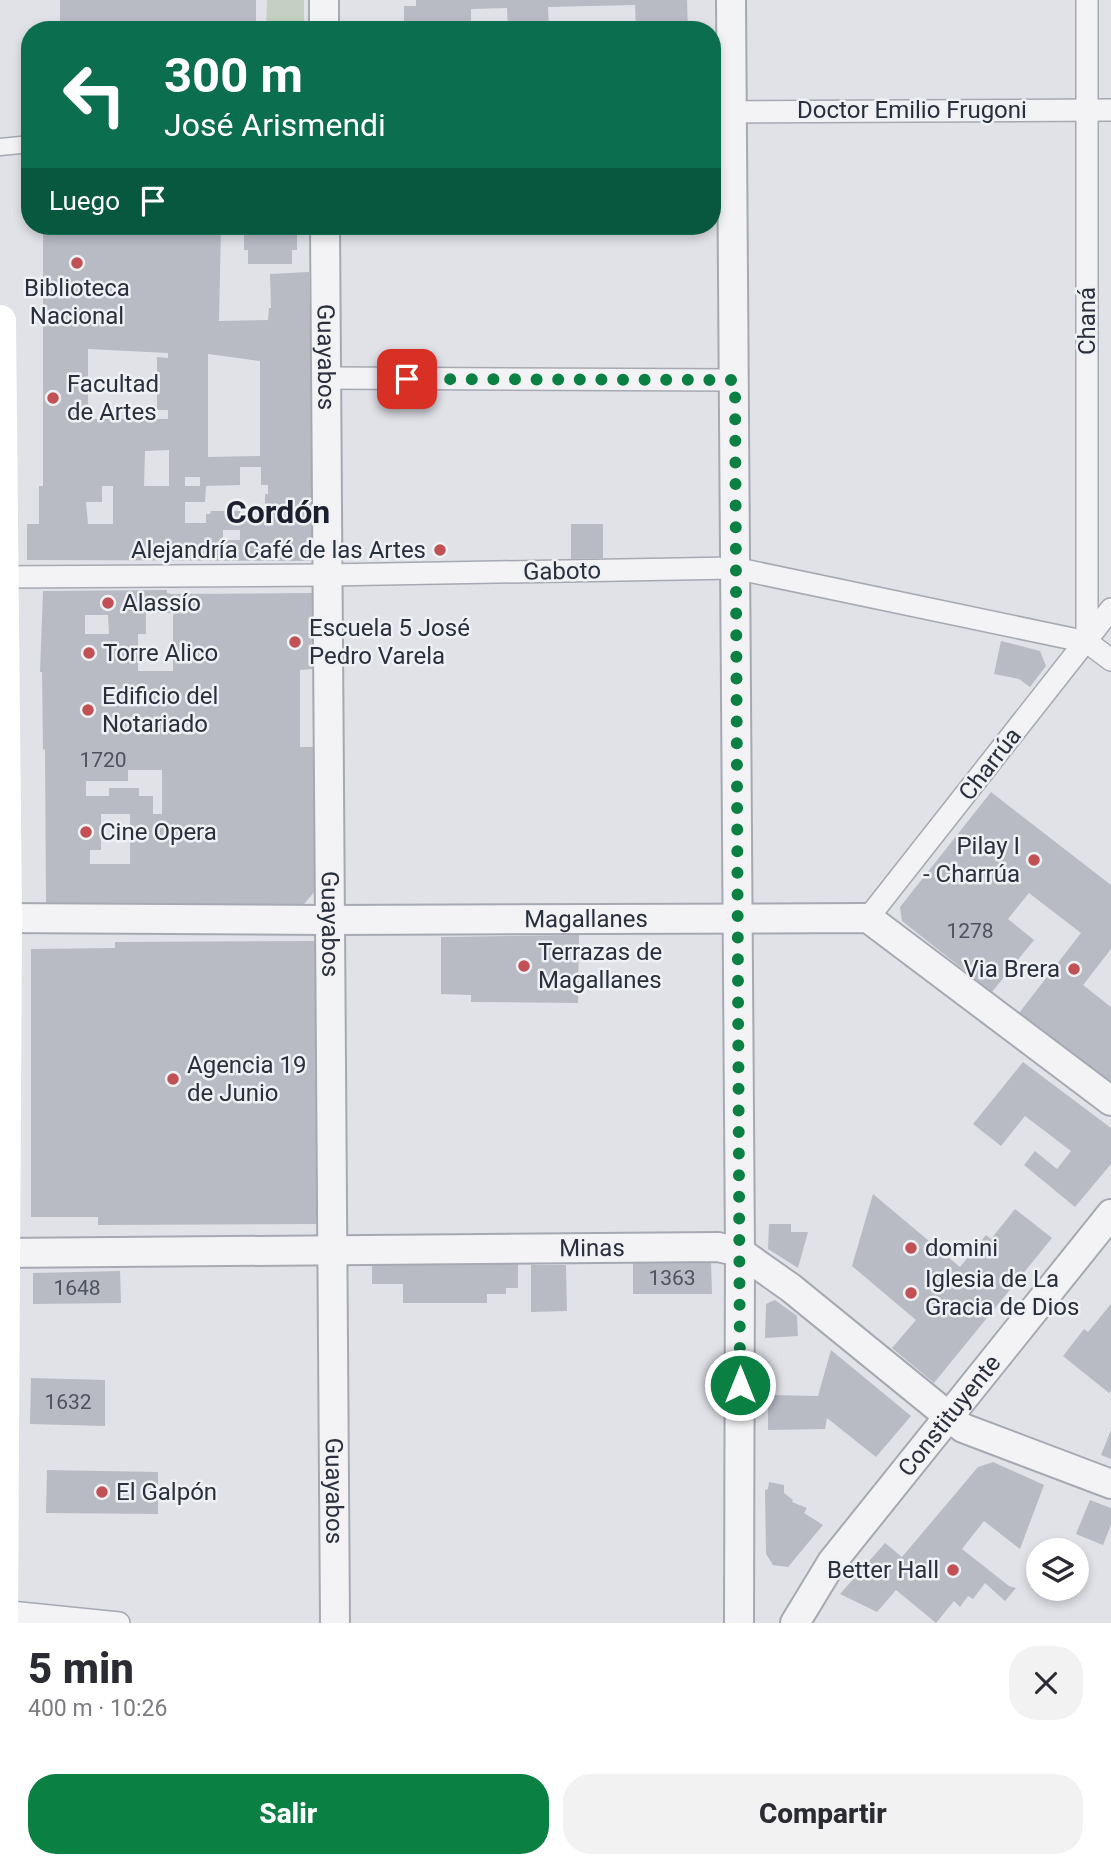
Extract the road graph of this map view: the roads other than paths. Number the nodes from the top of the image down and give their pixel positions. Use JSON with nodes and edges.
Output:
{"nodes":[{"id":1,"x":324,"y":0,"type":"edge"},
{"id":2,"x":731,"y":0,"type":"edge"},
{"id":3,"x":1087,"y":0,"type":"edge"},
{"id":4,"x":324,"y":21,"type":"edge"},
{"id":5,"x":1087,"y":109,"type":"junction"},
{"id":6,"x":1111,"y":110,"type":"edge"},
{"id":7,"x":721,"y":112,"type":"edge"},
{"id":8,"x":21,"y":145,"type":"edge"},
{"id":9,"x":0,"y":147,"type":"edge"},
{"id":10,"x":325,"y":235,"type":"edge"},
{"id":11,"x":0,"y":321,"type":"edge"},
{"id":12,"x":325,"y":379,"type":"junction"},
{"id":13,"x":735,"y":380,"type":"junction"},
{"id":14,"x":734,"y":568,"type":"junction"},
{"id":15,"x":327,"y":575,"type":"junction"},
{"id":16,"x":1,"y":577,"type":"edge"},
{"id":17,"x":1111,"y":609,"type":"edge"},
{"id":18,"x":1087,"y":642,"type":"junction"},
{"id":19,"x":1111,"y":660,"type":"edge"},
{"id":20,"x":737,"y":917,"type":"junction"},
{"id":21,"x":3,"y":918,"type":"edge"},
{"id":22,"x":869,"y":918,"type":"junction"},
{"id":23,"x":329,"y":920,"type":"junction"},
{"id":24,"x":1111,"y":1101,"type":"edge"},
{"id":25,"x":1111,"y":1214,"type":"edge"},
{"id":26,"x":332,"y":1248,"type":"junction"},
{"id":27,"x":740,"y":1252,"type":"junction"},
{"id":28,"x":2,"y":1253,"type":"edge"},
{"id":29,"x":948,"y":1417,"type":"junction"},
{"id":30,"x":1111,"y":1483,"type":"edge"},
{"id":31,"x":1,"y":1615,"type":"edge"},
{"id":32,"x":119,"y":1623,"type":"edge"},
{"id":33,"x":335,"y":1623,"type":"edge"},
{"id":34,"x":739,"y":1623,"type":"edge"},
{"id":35,"x":795,"y":1623,"type":"edge"}],
"edges":[{"from":1,"to":4,"type":"street"},
{"from":2,"to":7,"type":"street"},
{"from":3,"to":5,"type":"street","name":"Chaná"},
{"from":5,"to":6,"type":"street","name":"Doctor Emilio Frugoni"},
{"from":5,"to":7,"type":"street","name":"Doctor Emilio Frugoni"},
{"from":5,"to":18,"type":"street","name":"Chaná"},
{"from":7,"to":13,"type":"street"},
{"from":8,"to":9,"type":"street"},
{"from":10,"to":12,"type":"street","name":"Guayabos"},
{"from":11,"to":16,"type":"main road"},
{"from":12,"to":13,"type":"street"},
{"from":12,"to":15,"type":"street","name":"Guayabos"},
{"from":13,"to":14,"type":"street"},
{"from":14,"to":15,"type":"street","name":"Gaboto"},
{"from":14,"to":18,"type":"street","name":"Gaboto"},
{"from":14,"to":20,"type":"street"},
{"from":15,"to":16,"type":"street","name":"Gaboto"},
{"from":15,"to":23,"type":"street","name":"Guayabos"},
{"from":16,"to":21,"type":"main road"},
{"from":17,"to":18,"type":"street","name":"Charrúa"},
{"from":18,"to":19,"type":"street","name":"Gaboto"},
{"from":18,"to":22,"type":"street","name":"Charrúa"},
{"from":20,"to":22,"type":"street","name":"Magallanes"},
{"from":20,"to":23,"type":"street","name":"Magallanes"},
{"from":20,"to":27,"type":"street"},
{"from":21,"to":23,"type":"street","name":"Magallanes"},
{"from":21,"to":28,"type":"main road"},
{"from":22,"to":24,"type":"street"},
{"from":23,"to":26,"type":"street","name":"Guayabos"},
{"from":25,"to":29,"type":"street","name":"Constituyente"},
{"from":26,"to":27,"type":"street","name":"Minas"},
{"from":26,"to":28,"type":"street","name":"Minas"},
{"from":26,"to":33,"type":"street","name":"Guayabos"},
{"from":27,"to":29,"type":"street","name":"Minas"},
{"from":27,"to":34,"type":"street"},
{"from":28,"to":31,"type":"main road"},
{"from":29,"to":30,"type":"street","name":"Minas"},
{"from":29,"to":35,"type":"street","name":"Constituyente"},
{"from":31,"to":32,"type":"street"}]}
